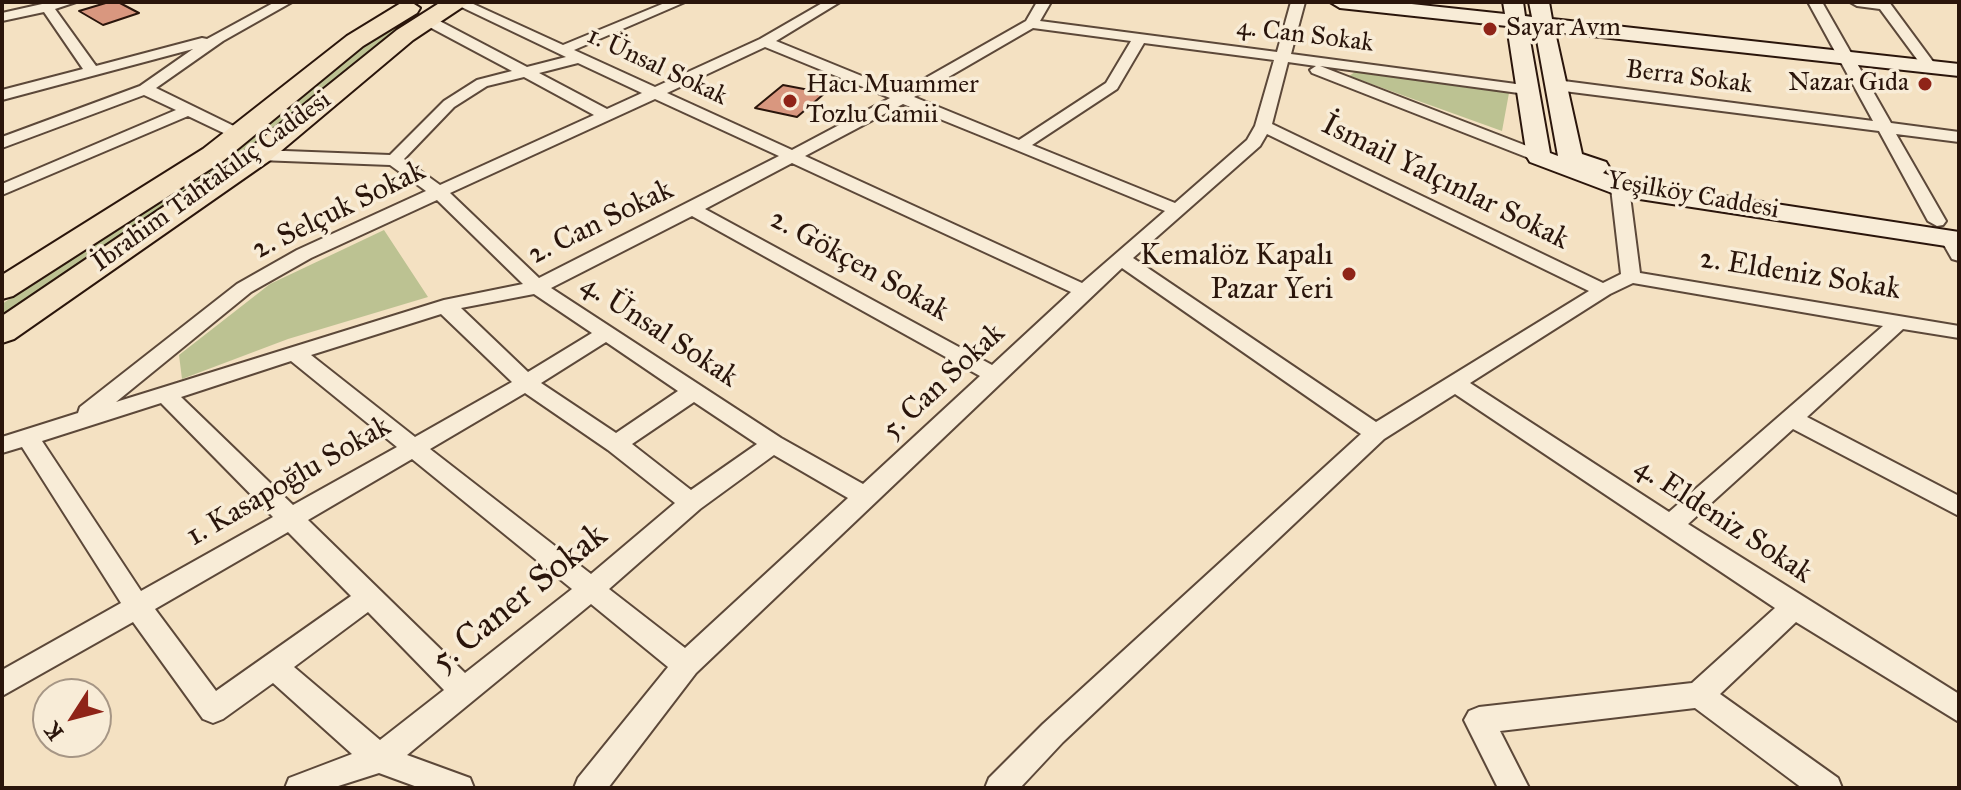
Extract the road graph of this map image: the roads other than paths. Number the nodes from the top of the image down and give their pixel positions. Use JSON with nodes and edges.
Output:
{"nodes":[{"id":1,"x":69,"y":2,"type":"edge"},
{"id":2,"x":285,"y":2,"type":"edge"},
{"id":3,"x":458,"y":2,"type":"edge"},
{"id":4,"x":678,"y":2,"type":"edge"},
{"id":5,"x":833,"y":2,"type":"edge"},
{"id":6,"x":1044,"y":2,"type":"edge"},
{"id":7,"x":1298,"y":2,"type":"edge"},
{"id":8,"x":1346,"y":2,"type":"edge"},
{"id":9,"x":1815,"y":2,"type":"edge"},
{"id":10,"x":1857,"y":2,"type":"edge"},
{"id":11,"x":1883,"y":3,"type":"edge"},
{"id":12,"x":47,"y":7,"type":"junction"},
{"id":13,"x":424,"y":11,"type":"edge"},
{"id":14,"x":1515,"y":12,"type":"edge"},
{"id":15,"x":1541,"y":14,"type":"edge"},
{"id":16,"x":2,"y":17,"type":"edge"},
{"id":17,"x":1031,"y":24,"type":"junction"},
{"id":18,"x":218,"y":38,"type":"junction"},
{"id":19,"x":1140,"y":38,"type":"junction"},
{"id":20,"x":765,"y":42,"type":"junction"},
{"id":21,"x":563,"y":50,"type":"junction"},
{"id":22,"x":1284,"y":57,"type":"junction"},
{"id":23,"x":1846,"y":57,"type":"junction"},
{"id":24,"x":580,"y":58,"type":"junction"},
{"id":25,"x":1930,"y":67,"type":"junction"},
{"id":26,"x":1959,"y":70,"type":"edge"},
{"id":27,"x":92,"y":71,"type":"junction"},
{"id":28,"x":525,"y":72,"type":"junction"},
{"id":29,"x":145,"y":89,"type":"junction"},
{"id":30,"x":1526,"y":89,"type":"junction"},
{"id":31,"x":1557,"y":89,"type":"junction"},
{"id":32,"x":655,"y":92,"type":"junction"},
{"id":33,"x":2,"y":95,"type":"edge"},
{"id":34,"x":902,"y":98,"type":"junction"},
{"id":35,"x":189,"y":110,"type":"junction"},
{"id":36,"x":607,"y":115,"type":"junction"},
{"id":37,"x":1263,"y":126,"type":"junction"},
{"id":38,"x":1885,"y":128,"type":"junction"},
{"id":39,"x":238,"y":134,"type":"junction"},
{"id":40,"x":1959,"y":137,"type":"edge"},
{"id":41,"x":2,"y":143,"type":"edge"},
{"id":42,"x":1020,"y":146,"type":"junction"},
{"id":43,"x":259,"y":155,"type":"junction"},
{"id":44,"x":793,"y":155,"type":"junction"},
{"id":45,"x":1539,"y":157,"type":"junction"},
{"id":46,"x":1571,"y":158,"type":"junction"},
{"id":47,"x":394,"y":160,"type":"junction"},
{"id":48,"x":1618,"y":181,"type":"junction"},
{"id":49,"x":2,"y":190,"type":"edge"},
{"id":50,"x":440,"y":193,"type":"junction"},
{"id":51,"x":692,"y":209,"type":"junction"},
{"id":52,"x":1177,"y":210,"type":"junction"},
{"id":53,"x":1953,"y":236,"type":"edge"},
{"id":54,"x":1121,"y":259,"type":"junction"},
{"id":55,"x":1631,"y":277,"type":"junction"},
{"id":56,"x":537,"y":287,"type":"junction"},
{"id":57,"x":2,"y":289,"type":"edge"},
{"id":58,"x":1603,"y":290,"type":"junction"},
{"id":59,"x":1084,"y":291,"type":"junction"},
{"id":60,"x":451,"y":304,"type":"junction"},
{"id":61,"x":1899,"y":322,"type":"junction"},
{"id":62,"x":2,"y":332,"type":"edge"},
{"id":63,"x":1959,"y":332,"type":"edge"},
{"id":64,"x":606,"y":333,"type":"junction"},
{"id":65,"x":293,"y":352,"type":"junction"},
{"id":66,"x":996,"y":376,"type":"junction"},
{"id":67,"x":526,"y":383,"type":"junction"},
{"id":68,"x":1454,"y":383,"type":"junction"},
{"id":69,"x":694,"y":391,"type":"junction"},
{"id":70,"x":164,"y":393,"type":"junction"},
{"id":71,"x":1791,"y":418,"type":"junction"},
{"id":72,"x":75,"y":423,"type":"junction"},
{"id":73,"x":1376,"y":433,"type":"junction"},
{"id":74,"x":15,"y":441,"type":"edge"},
{"id":75,"x":616,"y":444,"type":"junction"},
{"id":76,"x":773,"y":444,"type":"junction"},
{"id":77,"x":413,"y":448,"type":"junction"},
{"id":78,"x":864,"y":496,"type":"junction"},
{"id":79,"x":691,"y":503,"type":"junction"},
{"id":80,"x":1959,"y":507,"type":"edge"},
{"id":81,"x":290,"y":518,"type":"junction"},
{"id":82,"x":1671,"y":525,"type":"junction"},
{"id":83,"x":591,"y":589,"type":"junction"},
{"id":84,"x":369,"y":597,"type":"junction"},
{"id":85,"x":137,"y":606,"type":"junction"},
{"id":86,"x":1794,"y":607,"type":"junction"},
{"id":87,"x":686,"y":665,"type":"junction"},
{"id":88,"x":274,"y":666,"type":"junction"},
{"id":89,"x":2,"y":684,"type":"edge"},
{"id":90,"x":465,"y":692,"type":"junction"},
{"id":91,"x":1699,"y":695,"type":"junction"},
{"id":92,"x":1959,"y":709,"type":"edge"},
{"id":93,"x":379,"y":759,"type":"junction"},
{"id":94,"x":300,"y":788,"type":"edge"},
{"id":95,"x":459,"y":788,"type":"edge"},
{"id":96,"x":589,"y":788,"type":"edge"},
{"id":97,"x":1000,"y":788,"type":"edge"},
{"id":98,"x":1514,"y":788,"type":"edge"},
{"id":99,"x":1827,"y":788,"type":"edge"}],
"edges":[{"from":1,"to":12,"type":"street"},
{"from":2,"to":18,"type":"street"},
{"from":3,"to":13,"type":"main road","name":"İbrahim Tahtakılıç Caddesi"},
{"from":3,"to":21,"type":"street","name":"1. Ünsal Sokak"},
{"from":4,"to":21,"type":"street"},
{"from":5,"to":20,"type":"street","name":"2. Selçuk Sokak"},
{"from":6,"to":17,"type":"street","name":"2. Can Sokak"},
{"from":7,"to":22,"type":"street","name":"5. Can Sokak"},
{"from":8,"to":14,"type":"street"},
{"from":9,"to":23,"type":"street"},
{"from":10,"to":11,"type":"street"},
{"from":11,"to":25,"type":"street"},
{"from":12,"to":16,"type":"street"},
{"from":12,"to":27,"type":"street"},
{"from":13,"to":28,"type":"street"},
{"from":13,"to":39,"type":"main road","name":"İbrahim Tahtakılıç Caddesi"},
{"from":13,"to":43,"type":"main road","name":"İbrahim Tahtakılıç Caddesi"},
{"from":14,"to":15,"type":"street"},
{"from":14,"to":30,"type":"street"},
{"from":15,"to":23,"type":"street"},
{"from":15,"to":31,"type":"street","name":"Yeşilköy Caddesi"},
{"from":17,"to":19,"type":"street","name":"4. Can Sokak"},
{"from":17,"to":34,"type":"street","name":"2. Can Sokak"},
{"from":18,"to":27,"type":"street"},
{"from":18,"to":29,"type":"street"},
{"from":19,"to":22,"type":"street","name":"4. Can Sokak"},
{"from":19,"to":42,"type":"street"},
{"from":20,"to":32,"type":"street","name":"2. Selçuk Sokak"},
{"from":20,"to":34,"type":"street"},
{"from":21,"to":24,"type":"street","name":"1. Ünsal Sokak"},
{"from":22,"to":30,"type":"street","name":"4. Can Sokak"},
{"from":22,"to":37,"type":"street","name":"5. Can Sokak"},
{"from":22,"to":45,"type":"street"},
{"from":23,"to":25,"type":"street"},
{"from":23,"to":38,"type":"street"},
{"from":24,"to":28,"type":"street"},
{"from":24,"to":32,"type":"street","name":"1. Ünsal Sokak"},
{"from":25,"to":26,"type":"street"},
{"from":27,"to":33,"type":"street"},
{"from":28,"to":36,"type":"street"},
{"from":28,"to":47,"type":"street"},
{"from":29,"to":35,"type":"street"},
{"from":29,"to":41,"type":"street"},
{"from":30,"to":31,"type":"street"},
{"from":30,"to":45,"type":"street"},
{"from":31,"to":38,"type":"street","name":"Berra Sokak"},
{"from":31,"to":46,"type":"street","name":"Yeşilköy Caddesi"},
{"from":32,"to":36,"type":"street","name":"2. Selçuk Sokak"},
{"from":32,"to":44,"type":"street","name":"1. Ünsal Sokak"},
{"from":34,"to":42,"type":"street"},
{"from":34,"to":44,"type":"street","name":"2. Can Sokak"},
{"from":35,"to":39,"type":"street"},
{"from":35,"to":49,"type":"street"},
{"from":36,"to":50,"type":"street","name":"2. Selçuk Sokak"},
{"from":37,"to":52,"type":"street","name":"5. Can Sokak"},
{"from":37,"to":58,"type":"street","name":"İsmail Yalçınlar Sokak"},
{"from":38,"to":40,"type":"street","name":"Berra Sokak"},
{"from":38,"to":53,"type":"street"},
{"from":39,"to":57,"type":"main road","name":"İbrahim Tahtakılıç Caddesi"},
{"from":42,"to":52,"type":"street"},
{"from":43,"to":47,"type":"street"},
{"from":43,"to":62,"type":"main road","name":"İbrahim Tahtakılıç Caddesi"},
{"from":44,"to":51,"type":"street","name":"2. Can Sokak"},
{"from":44,"to":59,"type":"street","name":"1. Ünsal Sokak"},
{"from":45,"to":46,"type":"street"},
{"from":45,"to":48,"type":"street","name":"Yeşilköy Caddesi"},
{"from":46,"to":48,"type":"street","name":"Yeşilköy Caddesi"},
{"from":47,"to":50,"type":"street","name":"4. Ünsal Sokak"},
{"from":48,"to":53,"type":"street","name":"Yeşilköy Caddesi"},
{"from":48,"to":55,"type":"street"},
{"from":50,"to":56,"type":"street","name":"4. Ünsal Sokak"},
{"from":50,"to":72,"type":"street","name":"2. Selçuk Sokak"},
{"from":51,"to":56,"type":"street","name":"2. Can Sokak"},
{"from":51,"to":66,"type":"street","name":"2. Gökçen Sokak"},
{"from":52,"to":54,"type":"street","name":"5. Can Sokak"},
{"from":54,"to":59,"type":"street","name":"5. Can Sokak"},
{"from":54,"to":73,"type":"street"},
{"from":55,"to":58,"type":"street"},
{"from":55,"to":61,"type":"street","name":"2. Eldeniz Sokak"},
{"from":56,"to":60,"type":"street","name":"2. Can Sokak"},
{"from":56,"to":64,"type":"street","name":"4. Ünsal Sokak"},
{"from":58,"to":68,"type":"street"},
{"from":59,"to":66,"type":"street","name":"5. Can Sokak"},
{"from":60,"to":65,"type":"street","name":"2. Can Sokak"},
{"from":60,"to":67,"type":"street"},
{"from":61,"to":63,"type":"street","name":"2. Eldeniz Sokak"},
{"from":61,"to":71,"type":"street"},
{"from":64,"to":67,"type":"street","name":"1. Kasapoğlu Sokak"},
{"from":64,"to":69,"type":"street","name":"4. Ünsal Sokak"},
{"from":65,"to":70,"type":"street","name":"2. Can Sokak"},
{"from":65,"to":77,"type":"street"},
{"from":66,"to":78,"type":"street","name":"5. Can Sokak"},
{"from":67,"to":75,"type":"street"},
{"from":67,"to":77,"type":"street","name":"1. Kasapoğlu Sokak"},
{"from":68,"to":73,"type":"street"},
{"from":68,"to":82,"type":"street","name":"4. Eldeniz Sokak"},
{"from":69,"to":75,"type":"street"},
{"from":69,"to":76,"type":"street","name":"4. Ünsal Sokak"},
{"from":70,"to":72,"type":"street","name":"2. Can Sokak"},
{"from":70,"to":81,"type":"street"},
{"from":71,"to":80,"type":"street"},
{"from":71,"to":82,"type":"street"},
{"from":72,"to":74,"type":"street","name":"2. Can Sokak"},
{"from":73,"to":97,"type":"street"},
{"from":74,"to":85,"type":"street"},
{"from":75,"to":79,"type":"street"},
{"from":76,"to":78,"type":"street","name":"4. Ünsal Sokak"},
{"from":76,"to":79,"type":"street","name":"5. Caner Sokak"},
{"from":77,"to":81,"type":"street","name":"1. Kasapoğlu Sokak"},
{"from":77,"to":83,"type":"street"},
{"from":78,"to":87,"type":"street","name":"5. Can Sokak"},
{"from":79,"to":83,"type":"street","name":"5. Caner Sokak"},
{"from":81,"to":84,"type":"street"},
{"from":81,"to":85,"type":"street","name":"1. Kasapoğlu Sokak"},
{"from":82,"to":86,"type":"street","name":"4. Eldeniz Sokak"},
{"from":83,"to":87,"type":"street"},
{"from":83,"to":90,"type":"street","name":"5. Caner Sokak"},
{"from":84,"to":88,"type":"street"},
{"from":84,"to":90,"type":"street"},
{"from":85,"to":88,"type":"street"},
{"from":85,"to":89,"type":"street","name":"1. Kasapoğlu Sokak"},
{"from":86,"to":91,"type":"street"},
{"from":86,"to":92,"type":"street","name":"4. Eldeniz Sokak"},
{"from":87,"to":96,"type":"street","name":"5. Can Sokak"},
{"from":88,"to":93,"type":"street"},
{"from":90,"to":93,"type":"street","name":"5. Caner Sokak"},
{"from":91,"to":98,"type":"street"},
{"from":91,"to":99,"type":"street"},
{"from":93,"to":94,"type":"street","name":"5. Caner Sokak"},
{"from":93,"to":95,"type":"street"}]}
